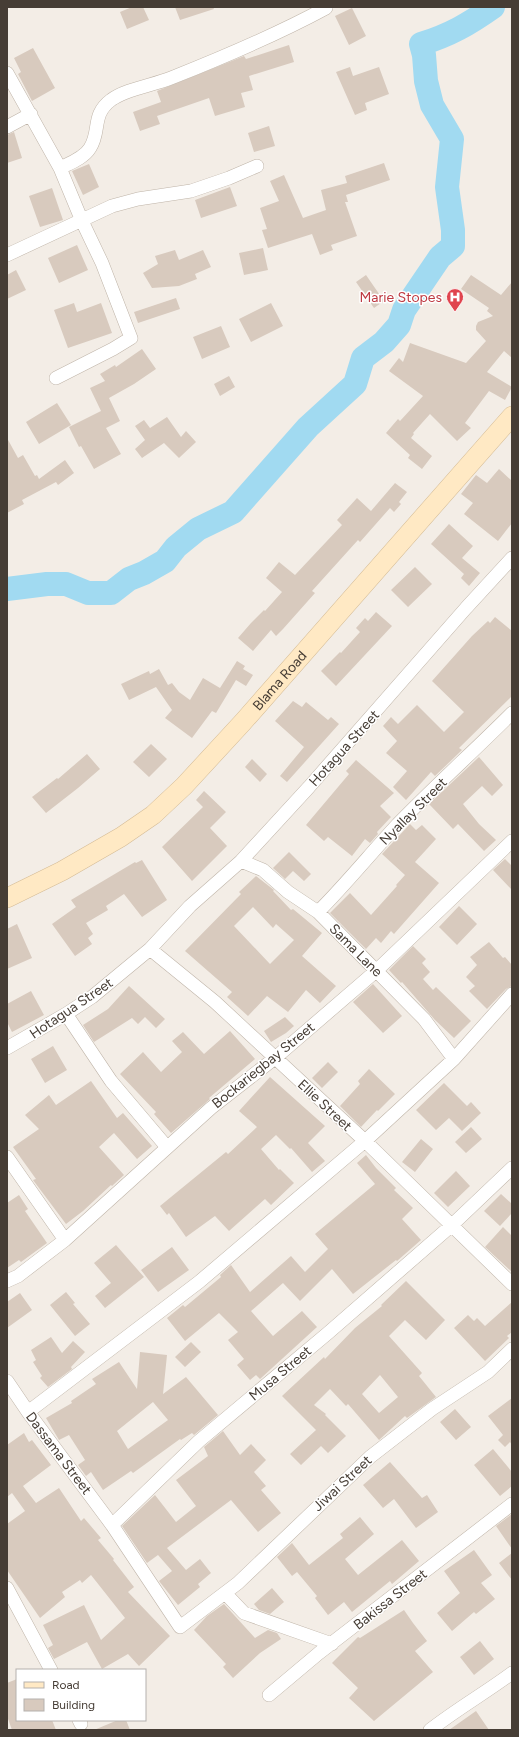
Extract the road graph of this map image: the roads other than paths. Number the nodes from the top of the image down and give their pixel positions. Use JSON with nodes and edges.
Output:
{"nodes":[{"id":1,"x":326,"y":8,"type":"edge"},
{"id":2,"x":7,"y":74,"type":"edge"},
{"id":3,"x":31,"y":114,"type":"junction"},
{"id":4,"x":7,"y":127,"type":"edge"},
{"id":5,"x":257,"y":166,"type":"dead end"},
{"id":6,"x":60,"y":168,"type":"junction"},
{"id":7,"x":82,"y":221,"type":"junction"},
{"id":8,"x":7,"y":256,"type":"edge"},
{"id":9,"x":56,"y":378,"type":"dead end"},
{"id":10,"x":512,"y":416,"type":"edge"},
{"id":11,"x":512,"y":558,"type":"edge"},
{"id":12,"x":512,"y":713,"type":"edge"},
{"id":13,"x":512,"y":841,"type":"edge"},
{"id":14,"x":241,"y":861,"type":"junction"},
{"id":15,"x":7,"y":898,"type":"edge"},
{"id":16,"x":318,"y":912,"type":"junction"},
{"id":17,"x":150,"y":949,"type":"junction"},
{"id":18,"x":376,"y":971,"type":"junction"},
{"id":19,"x":512,"y":994,"type":"edge"},
{"id":20,"x":66,"y":1014,"type":"junction"},
{"id":21,"x":7,"y":1048,"type":"edge"},
{"id":22,"x":275,"y":1058,"type":"junction"},
{"id":23,"x":454,"y":1059,"type":"junction"},
{"id":24,"x":365,"y":1141,"type":"junction"},
{"id":25,"x":166,"y":1146,"type":"junction"},
{"id":26,"x":7,"y":1157,"type":"edge"},
{"id":27,"x":512,"y":1168,"type":"edge"},
{"id":28,"x":452,"y":1225,"type":"junction"},
{"id":29,"x":65,"y":1240,"type":"junction"},
{"id":30,"x":7,"y":1281,"type":"edge"},
{"id":31,"x":512,"y":1284,"type":"edge"},
{"id":32,"x":512,"y":1349,"type":"edge"},
{"id":33,"x":7,"y":1381,"type":"edge"},
{"id":34,"x":28,"y":1412,"type":"junction"},
{"id":35,"x":512,"y":1504,"type":"edge"},
{"id":36,"x":112,"y":1525,"type":"junction"},
{"id":37,"x":7,"y":1588,"type":"edge"},
{"id":38,"x":225,"y":1593,"type":"junction"},
{"id":39,"x":180,"y":1627,"type":"joint"},
{"id":40,"x":332,"y":1644,"type":"junction"},
{"id":41,"x":50,"y":1669,"type":"edge"},
{"id":42,"x":512,"y":1673,"type":"edge"},
{"id":43,"x":268,"y":1695,"type":"dead end"},
{"id":44,"x":430,"y":1730,"type":"edge"}],
"edges":[{"from":1,"to":6,"type":"street"},
{"from":2,"to":3,"type":"street"},
{"from":3,"to":4,"type":"street"},
{"from":3,"to":6,"type":"street"},
{"from":5,"to":7,"type":"street"},
{"from":6,"to":7,"type":"street"},
{"from":7,"to":8,"type":"street"},
{"from":7,"to":9,"type":"street"},
{"from":10,"to":15,"type":"street","name":"Blama Road"},
{"from":11,"to":14,"type":"street","name":"Hotagua Street"},
{"from":12,"to":16,"type":"street","name":"Nyallay Street"},
{"from":13,"to":18,"type":"street","name":"Bockariegbay Street"},
{"from":14,"to":16,"type":"street","name":"Sama Lane"},
{"from":14,"to":17,"type":"street","name":"Hotagua Street"},
{"from":16,"to":18,"type":"street","name":"Sama Lane"},
{"from":17,"to":20,"type":"street","name":"Hotagua Street"},
{"from":17,"to":22,"type":"street","name":"Ellie Street"},
{"from":18,"to":22,"type":"street","name":"Bockariegbay Street"},
{"from":18,"to":23,"type":"street","name":"Sama Lane"},
{"from":19,"to":23,"type":"street"},
{"from":20,"to":21,"type":"street","name":"Hotagua Street"},
{"from":20,"to":25,"type":"street"},
{"from":22,"to":24,"type":"street","name":"Ellie Street"},
{"from":22,"to":25,"type":"street","name":"Bockariegbay Street"},
{"from":23,"to":24,"type":"street"},
{"from":24,"to":28,"type":"street","name":"Ellie Street"},
{"from":24,"to":34,"type":"street"},
{"from":25,"to":29,"type":"street","name":"Bockariegbay Street"},
{"from":26,"to":29,"type":"street"},
{"from":27,"to":28,"type":"street","name":"Musa Street"},
{"from":28,"to":31,"type":"street","name":"Ellie Street"},
{"from":28,"to":36,"type":"street","name":"Musa Street"},
{"from":29,"to":30,"type":"street","name":"Bockariegbay Street"},
{"from":32,"to":38,"type":"street","name":"Jiwai Street"},
{"from":33,"to":34,"type":"street","name":"Dassama Street"},
{"from":34,"to":36,"type":"street","name":"Dassama Street"},
{"from":35,"to":40,"type":"street","name":"Bakissa Street"},
{"from":36,"to":39,"type":"street","name":"Dassama Street"},
{"from":37,"to":41,"type":"street"},
{"from":38,"to":39,"type":"street","name":"Jiwai Street"},
{"from":38,"to":40,"type":"street"},
{"from":40,"to":43,"type":"street","name":"Bakissa Street"},
{"from":42,"to":44,"type":"street"}]}
